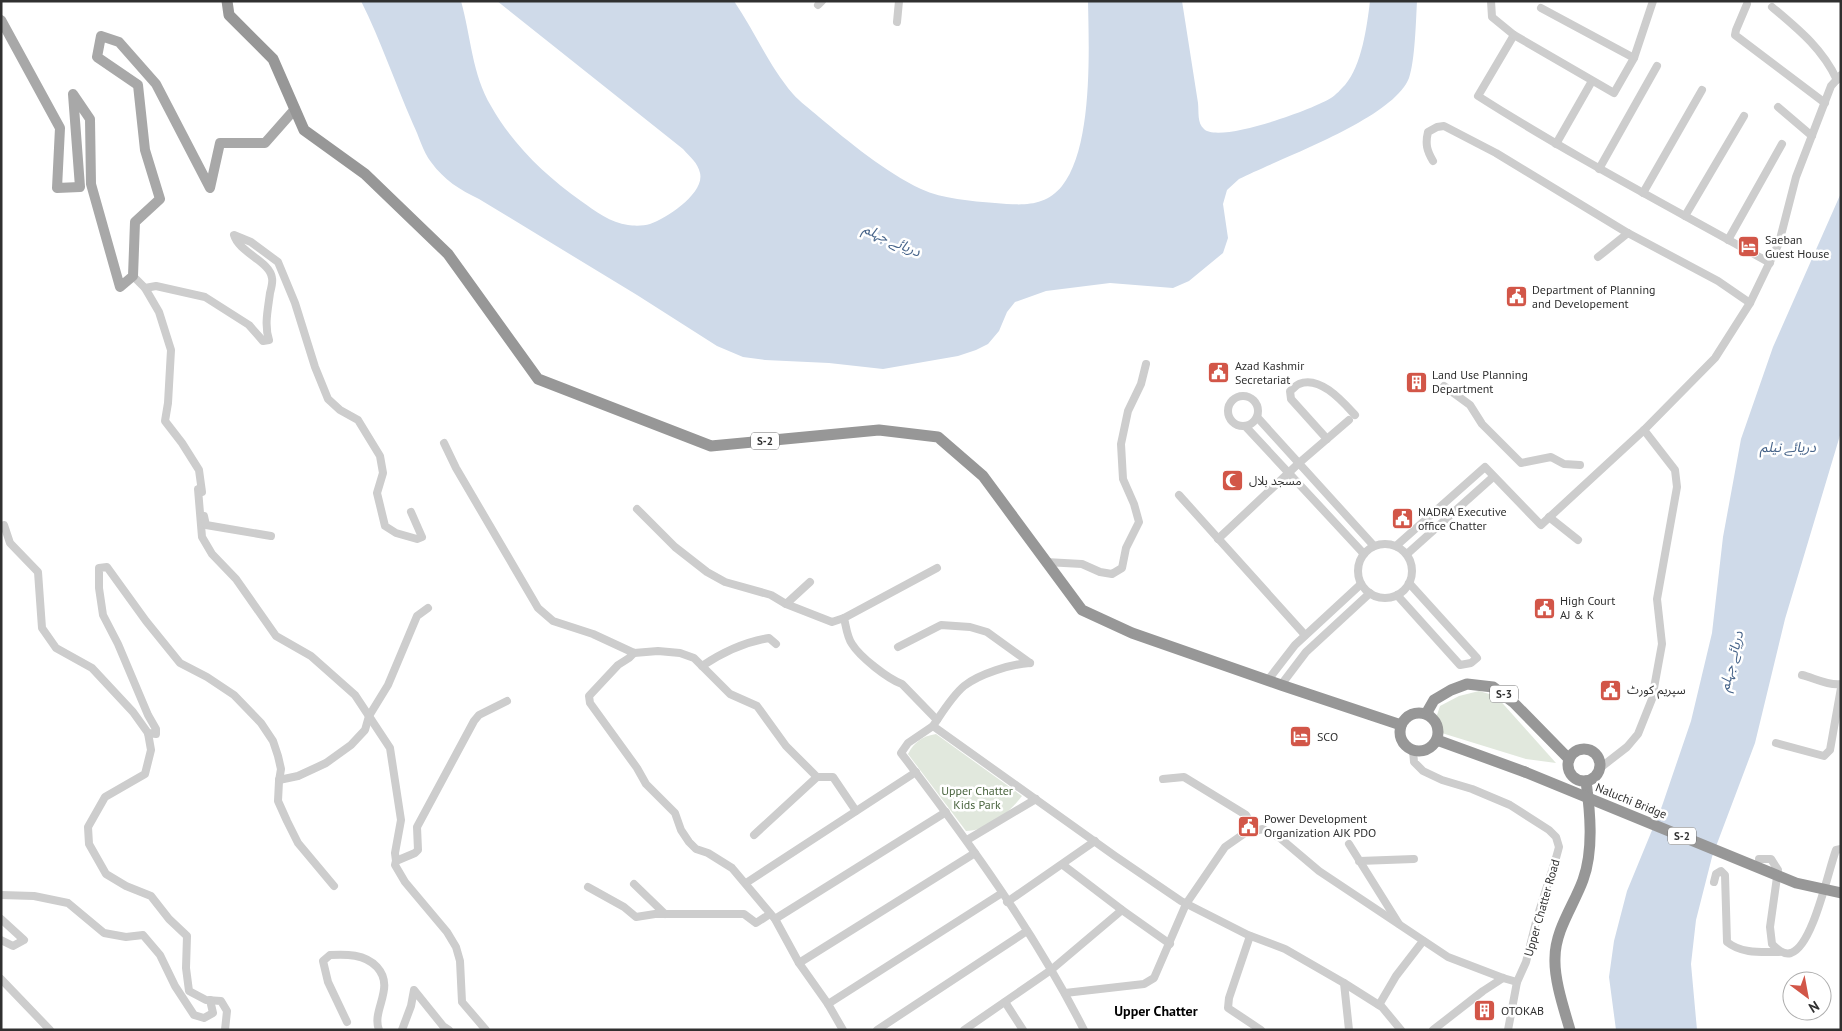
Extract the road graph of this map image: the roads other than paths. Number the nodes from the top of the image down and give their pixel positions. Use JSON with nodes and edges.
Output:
{"nodes":[{"id":1,"x":227,"y":1,"type":"edge"},
{"id":2,"x":899,"y":1,"type":"edge"},
{"id":3,"x":1492,"y":1,"type":"edge"},
{"id":4,"x":1653,"y":1,"type":"edge"},
{"id":5,"x":1747,"y":4,"type":"dead end"},
{"id":6,"x":1772,"y":7,"type":"dead end"},
{"id":7,"x":1541,"y":8,"type":"dead end"},
{"id":8,"x":1,"y":20,"type":"edge"},
{"id":9,"x":897,"y":22,"type":"dead end"},
{"id":10,"x":1514,"y":35,"type":"junction"},
{"id":11,"x":1634,"y":58,"type":"junction"},
{"id":12,"x":1657,"y":66,"type":"dead end"},
{"id":13,"x":1839,"y":77,"type":"edge"},
{"id":14,"x":1592,"y":80,"type":"junction"},
{"id":15,"x":1702,"y":90,"type":"dead end"},
{"id":16,"x":1825,"y":104,"type":"junction"},
{"id":17,"x":1778,"y":107,"type":"dead end"},
{"id":18,"x":295,"y":109,"type":"junction"},
{"id":19,"x":1744,"y":116,"type":"dead end"},
{"id":20,"x":1812,"y":136,"type":"junction"},
{"id":21,"x":1556,"y":144,"type":"junction"},
{"id":22,"x":1782,"y":144,"type":"dead end"},
{"id":23,"x":1432,"y":161,"type":"dead end"},
{"id":24,"x":1599,"y":169,"type":"junction"},
{"id":25,"x":1643,"y":193,"type":"junction"},
{"id":26,"x":1685,"y":216,"type":"junction"},
{"id":27,"x":1628,"y":233,"type":"junction"},
{"id":28,"x":1728,"y":240,"type":"junction"},
{"id":29,"x":1598,"y":257,"type":"dead end"},
{"id":30,"x":1770,"y":263,"type":"junction"},
{"id":31,"x":133,"y":276,"type":"junction"},
{"id":32,"x":145,"y":288,"type":"junction"},
{"id":33,"x":1750,"y":302,"type":"junction"},
{"id":34,"x":1146,"y":364,"type":"dead end"},
{"id":35,"x":1444,"y":386,"type":"dead end"},
{"id":36,"x":1257,"y":417,"type":"junction"},
{"id":37,"x":1246,"y":427,"type":"junction"},
{"id":38,"x":1644,"y":430,"type":"junction"},
{"id":39,"x":1327,"y":439,"type":"junction"},
{"id":40,"x":444,"y":443,"type":"dead end"},
{"id":41,"x":1299,"y":464,"type":"junction"},
{"id":42,"x":1580,"y":465,"type":"dead end"},
{"id":43,"x":1289,"y":473,"type":"junction"},
{"id":44,"x":1493,"y":477,"type":"junction"},
{"id":45,"x":201,"y":488,"type":"junction"},
{"id":46,"x":1179,"y":495,"type":"dead end"},
{"id":47,"x":637,"y":509,"type":"dead end"},
{"id":48,"x":411,"y":512,"type":"dead end"},
{"id":49,"x":1549,"y":517,"type":"junction"},
{"id":50,"x":4,"y":525,"type":"dead end"},
{"id":51,"x":271,"y":536,"type":"dead end"},
{"id":52,"x":1218,"y":539,"type":"junction"},
{"id":53,"x":1578,"y":540,"type":"dead end"},
{"id":54,"x":1374,"y":546,"type":"junction"},
{"id":55,"x":1396,"y":546,"type":"junction"},
{"id":56,"x":1364,"y":554,"type":"junction"},
{"id":57,"x":1407,"y":554,"type":"junction"},
{"id":58,"x":1046,"y":562,"type":"junction"},
{"id":59,"x":937,"y":568,"type":"dead end"},
{"id":60,"x":810,"y":582,"type":"dead end"},
{"id":61,"x":1361,"y":584,"type":"junction"},
{"id":62,"x":1409,"y":584,"type":"junction"},
{"id":63,"x":1370,"y":593,"type":"junction"},
{"id":64,"x":1397,"y":595,"type":"junction"},
{"id":65,"x":786,"y":604,"type":"junction"},
{"id":66,"x":428,"y":608,"type":"dead end"},
{"id":67,"x":844,"y":618,"type":"junction"},
{"id":68,"x":1305,"y":635,"type":"junction"},
{"id":69,"x":776,"y":644,"type":"dead end"},
{"id":70,"x":898,"y":647,"type":"dead end"},
{"id":71,"x":634,"y":653,"type":"junction"},
{"id":72,"x":702,"y":666,"type":"junction"},
{"id":73,"x":1802,"y":675,"type":"dead end"},
{"id":74,"x":1268,"y":680,"type":"junction"},
{"id":75,"x":1841,"y":684,"type":"edge"},
{"id":76,"x":1281,"y":685,"type":"junction"},
{"id":77,"x":1841,"y":688,"type":"edge"},
{"id":78,"x":507,"y":701,"type":"dead end"},
{"id":79,"x":1426,"y":714,"type":"junction"},
{"id":80,"x":369,"y":716,"type":"junction"},
{"id":81,"x":935,"y":723,"type":"junction"},
{"id":82,"x":1401,"y":725,"type":"junction"},
{"id":83,"x":148,"y":733,"type":"junction"},
{"id":84,"x":1437,"y":740,"type":"junction"},
{"id":85,"x":1776,"y":743,"type":"dead end"},
{"id":86,"x":1413,"y":751,"type":"junction"},
{"id":87,"x":1570,"y":759,"type":"junction"},
{"id":88,"x":1600,"y":768,"type":"junction"},
{"id":89,"x":916,"y":772,"type":"junction"},
{"id":90,"x":817,"y":777,"type":"junction"},
{"id":91,"x":1163,"y":779,"type":"dead end"},
{"id":92,"x":279,"y":780,"type":"junction"},
{"id":93,"x":1586,"y":781,"type":"junction"},
{"id":94,"x":1036,"y":799,"type":"junction"},
{"id":95,"x":856,"y":811,"type":"junction"},
{"id":96,"x":946,"y":812,"type":"junction"},
{"id":97,"x":1254,"y":831,"type":"junction"},
{"id":98,"x":754,"y":835,"type":"dead end"},
{"id":99,"x":967,"y":840,"type":"junction"},
{"id":100,"x":1094,"y":841,"type":"junction"},
{"id":101,"x":1349,"y":844,"type":"dead end"},
{"id":102,"x":1841,"y":849,"type":"edge"},
{"id":103,"x":975,"y":853,"type":"junction"},
{"id":104,"x":1759,"y":858,"type":"dead end"},
{"id":105,"x":1414,"y":859,"type":"dead end"},
{"id":106,"x":1359,"y":860,"type":"junction"},
{"id":107,"x":396,"y":861,"type":"junction"},
{"id":108,"x":1063,"y":864,"type":"junction"},
{"id":109,"x":1714,"y":882,"type":"dead end"},
{"id":110,"x":746,"y":883,"type":"junction"},
{"id":111,"x":634,"y":884,"type":"dead end"},
{"id":112,"x":334,"y":886,"type":"dead end"},
{"id":113,"x":588,"y":888,"type":"dead end"},
{"id":114,"x":1002,"y":893,"type":"junction"},
{"id":115,"x":1841,"y":893,"type":"edge"},
{"id":116,"x":1,"y":895,"type":"edge"},
{"id":117,"x":1007,"y":902,"type":"junction"},
{"id":118,"x":1186,"y":904,"type":"junction"},
{"id":119,"x":1122,"y":910,"type":"junction"},
{"id":120,"x":665,"y":914,"type":"junction"},
{"id":121,"x":772,"y":916,"type":"junction"},
{"id":122,"x":1,"y":919,"type":"edge"},
{"id":123,"x":1402,"y":928,"type":"junction"},
{"id":124,"x":1027,"y":931,"type":"junction"},
{"id":125,"x":1250,"y":936,"type":"junction"},
{"id":126,"x":1,"y":940,"type":"edge"},
{"id":127,"x":1423,"y":941,"type":"junction"},
{"id":128,"x":1170,"y":944,"type":"junction"},
{"id":129,"x":1779,"y":952,"type":"junction"},
{"id":130,"x":799,"y":963,"type":"junction"},
{"id":131,"x":1051,"y":970,"type":"junction"},
{"id":132,"x":1503,"y":978,"type":"junction"},
{"id":133,"x":1,"y":979,"type":"edge"},
{"id":134,"x":1517,"y":982,"type":"junction"},
{"id":135,"x":1344,"y":983,"type":"junction"},
{"id":136,"x":1066,"y":993,"type":"junction"},
{"id":137,"x":210,"y":1000,"type":"junction"},
{"id":138,"x":1004,"y":1002,"type":"junction"},
{"id":139,"x":828,"y":1004,"type":"junction"},
{"id":140,"x":1378,"y":1004,"type":"junction"},
{"id":141,"x":347,"y":1022,"type":"dead end"},
{"id":142,"x":50,"y":1030,"type":"edge"},
{"id":143,"x":225,"y":1030,"type":"edge"},
{"id":144,"x":380,"y":1030,"type":"edge"},
{"id":145,"x":402,"y":1030,"type":"edge"},
{"id":146,"x":449,"y":1030,"type":"edge"},
{"id":147,"x":486,"y":1030,"type":"edge"},
{"id":148,"x":842,"y":1030,"type":"edge"},
{"id":149,"x":877,"y":1030,"type":"edge"},
{"id":150,"x":965,"y":1030,"type":"edge"},
{"id":151,"x":1023,"y":1030,"type":"edge"},
{"id":152,"x":1084,"y":1030,"type":"edge"},
{"id":153,"x":1261,"y":1030,"type":"edge"},
{"id":154,"x":1349,"y":1030,"type":"edge"},
{"id":155,"x":1401,"y":1030,"type":"edge"},
{"id":156,"x":1433,"y":1030,"type":"edge"},
{"id":157,"x":1508,"y":1030,"type":"edge"},
{"id":158,"x":1570,"y":1030,"type":"edge"}],
"edges":[{"from":1,"to":18,"type":"highway","number":"S-2"},
{"from":2,"to":9,"type":"street"},
{"from":3,"to":10,"type":"street"},
{"from":4,"to":11,"type":"street"},
{"from":5,"to":16,"type":"street"},
{"from":6,"to":13,"type":"street"},
{"from":7,"to":11,"type":"street"},
{"from":8,"to":31,"type":"main road"},
{"from":10,"to":14,"type":"street"},
{"from":10,"to":21,"type":"street"},
{"from":11,"to":14,"type":"street"},
{"from":12,"to":24,"type":"street"},
{"from":13,"to":16,"type":"street"},
{"from":14,"to":21,"type":"street"},
{"from":15,"to":25,"type":"street"},
{"from":16,"to":20,"type":"street"},
{"from":17,"to":20,"type":"street"},
{"from":18,"to":31,"type":"main road"},
{"from":18,"to":58,"type":"highway","number":"S-2"},
{"from":19,"to":26,"type":"street"},
{"from":20,"to":30,"type":"street"},
{"from":21,"to":24,"type":"street"},
{"from":22,"to":28,"type":"street"},
{"from":23,"to":27,"type":"street"},
{"from":24,"to":25,"type":"street"},
{"from":25,"to":26,"type":"street"},
{"from":26,"to":28,"type":"street"},
{"from":27,"to":29,"type":"street"},
{"from":27,"to":33,"type":"street"},
{"from":28,"to":30,"type":"street"},
{"from":30,"to":33,"type":"street"},
{"from":31,"to":32,"type":"street"},
{"from":32,"to":45,"type":"street"},
{"from":32,"to":48,"type":"street"},
{"from":33,"to":38,"type":"street"},
{"from":34,"to":58,"type":"street"},
{"from":35,"to":42,"type":"street"},
{"from":36,"to":37,"type":"street"},
{"from":36,"to":37,"type":"street"},
{"from":36,"to":41,"type":"street"},
{"from":37,"to":43,"type":"street"},
{"from":38,"to":49,"type":"street"},
{"from":38,"to":88,"type":"street"},
{"from":39,"to":39,"type":"street"},
{"from":39,"to":41,"type":"street"},
{"from":40,"to":71,"type":"street"},
{"from":41,"to":43,"type":"street"},
{"from":41,"to":54,"type":"street"},
{"from":43,"to":52,"type":"street"},
{"from":43,"to":56,"type":"street"},
{"from":44,"to":49,"type":"street"},
{"from":44,"to":55,"type":"street"},
{"from":44,"to":57,"type":"street"},
{"from":45,"to":51,"type":"street"},
{"from":45,"to":80,"type":"street"},
{"from":46,"to":52,"type":"street"},
{"from":47,"to":65,"type":"street"},
{"from":49,"to":53,"type":"street"},
{"from":50,"to":83,"type":"street"},
{"from":52,"to":68,"type":"street"},
{"from":54,"to":55,"type":"street"},
{"from":54,"to":56,"type":"street"},
{"from":55,"to":57,"type":"street"},
{"from":56,"to":61,"type":"street"},
{"from":57,"to":62,"type":"street"},
{"from":58,"to":74,"type":"highway","number":"S-2"},
{"from":59,"to":67,"type":"street"},
{"from":60,"to":65,"type":"street"},
{"from":61,"to":63,"type":"street"},
{"from":61,"to":68,"type":"street"},
{"from":62,"to":64,"type":"street"},
{"from":62,"to":64,"type":"street"},
{"from":63,"to":64,"type":"street"},
{"from":63,"to":76,"type":"street"},
{"from":65,"to":67,"type":"street"},
{"from":66,"to":80,"type":"street"},
{"from":67,"to":81,"type":"street"},
{"from":68,"to":74,"type":"street"},
{"from":69,"to":72,"type":"street"},
{"from":70,"to":81,"type":"street"},
{"from":71,"to":72,"type":"street"},
{"from":71,"to":110,"type":"street"},
{"from":72,"to":90,"type":"street"},
{"from":73,"to":75,"type":"street"},
{"from":74,"to":76,"type":"highway","number":"S-2"},
{"from":76,"to":82,"type":"highway","number":"S-2"},
{"from":77,"to":85,"type":"street"},
{"from":78,"to":107,"type":"street"},
{"from":79,"to":82,"type":"highway"},
{"from":79,"to":84,"type":"highway"},
{"from":79,"to":87,"type":"highway","number":"S-3"},
{"from":80,"to":92,"type":"street"},
{"from":80,"to":107,"type":"street"},
{"from":81,"to":89,"type":"street"},
{"from":81,"to":94,"type":"street"},
{"from":82,"to":86,"type":"highway"},
{"from":83,"to":92,"type":"street"},
{"from":83,"to":137,"type":"street"},
{"from":84,"to":86,"type":"highway"},
{"from":84,"to":115,"type":"highway","name":"Naluchi Bridge","number":"S-2","bridge":true},
{"from":86,"to":134,"type":"street","name":"Upper Chatter Road"},
{"from":87,"to":88,"type":"highway"},
{"from":87,"to":93,"type":"highway"},
{"from":88,"to":93,"type":"highway"},
{"from":89,"to":95,"type":"street"},
{"from":89,"to":96,"type":"street"},
{"from":90,"to":95,"type":"street"},
{"from":90,"to":98,"type":"street"},
{"from":91,"to":97,"type":"street"},
{"from":92,"to":112,"type":"street"},
{"from":93,"to":158,"type":"highway"},
{"from":94,"to":99,"type":"street"},
{"from":94,"to":100,"type":"street"},
{"from":95,"to":110,"type":"street"},
{"from":96,"to":99,"type":"street"},
{"from":96,"to":121,"type":"street"},
{"from":97,"to":118,"type":"street"},
{"from":97,"to":123,"type":"street"},
{"from":99,"to":103,"type":"street"},
{"from":100,"to":108,"type":"street"},
{"from":100,"to":118,"type":"street"},
{"from":101,"to":106,"type":"street"},
{"from":102,"to":129,"type":"street"},
{"from":103,"to":114,"type":"street"},
{"from":103,"to":130,"type":"street"},
{"from":104,"to":129,"type":"street"},
{"from":105,"to":106,"type":"street"},
{"from":106,"to":123,"type":"street"},
{"from":107,"to":147,"type":"street"},
{"from":108,"to":117,"type":"street"},
{"from":108,"to":119,"type":"street"},
{"from":109,"to":129,"type":"street"},
{"from":110,"to":121,"type":"street"},
{"from":111,"to":120,"type":"street"},
{"from":113,"to":120,"type":"street"},
{"from":114,"to":117,"type":"street"},
{"from":114,"to":139,"type":"street"},
{"from":116,"to":137,"type":"street"},
{"from":117,"to":124,"type":"street"},
{"from":118,"to":125,"type":"street"},
{"from":118,"to":128,"type":"street"},
{"from":119,"to":128,"type":"street"},
{"from":119,"to":131,"type":"street"},
{"from":120,"to":121,"type":"street"},
{"from":121,"to":130,"type":"street"},
{"from":122,"to":126,"type":"street"},
{"from":123,"to":127,"type":"street"},
{"from":124,"to":131,"type":"street"},
{"from":124,"to":149,"type":"street"},
{"from":125,"to":135,"type":"street"},
{"from":125,"to":153,"type":"street"},
{"from":127,"to":132,"type":"street"},
{"from":127,"to":140,"type":"street"},
{"from":128,"to":136,"type":"street"},
{"from":130,"to":139,"type":"street"},
{"from":131,"to":136,"type":"street"},
{"from":131,"to":138,"type":"street"},
{"from":132,"to":134,"type":"street"},
{"from":132,"to":156,"type":"street"},
{"from":133,"to":142,"type":"street"},
{"from":134,"to":157,"type":"street","name":"Upper Chatter Road"},
{"from":135,"to":140,"type":"street"},
{"from":135,"to":154,"type":"street"},
{"from":136,"to":152,"type":"street"},
{"from":137,"to":143,"type":"street"},
{"from":138,"to":150,"type":"street"},
{"from":138,"to":151,"type":"street"},
{"from":139,"to":148,"type":"street"},
{"from":140,"to":155,"type":"street"},
{"from":141,"to":144,"type":"street"},
{"from":145,"to":146,"type":"street"}]}
